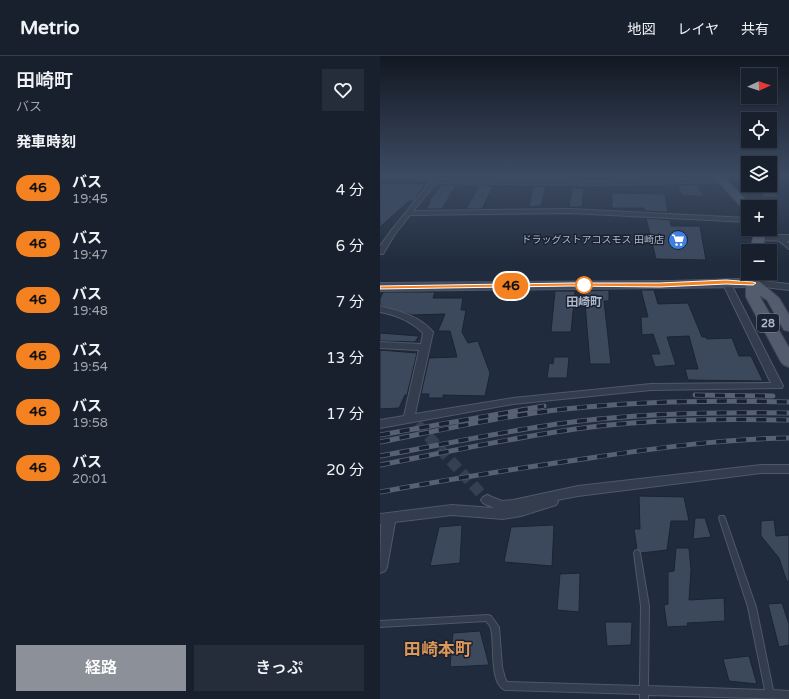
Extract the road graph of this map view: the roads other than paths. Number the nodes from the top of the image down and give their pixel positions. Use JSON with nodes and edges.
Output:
{"nodes":[{"id":1,"x":415,"y":205,"type":"edge"},
{"id":2,"x":409,"y":213,"type":"junction"},
{"id":3,"x":741,"y":220,"type":"edge"},
{"id":4,"x":769,"y":236,"type":"edge"},
{"id":5,"x":784,"y":239,"type":"edge"},
{"id":6,"x":383,"y":242,"type":"edge"},
{"id":7,"x":789,"y":248,"type":"edge"},
{"id":8,"x":380,"y":252,"type":"edge"},
{"id":9,"x":741,"y":280,"type":"edge"},
{"id":10,"x":752,"y":280,"type":"edge"},
{"id":11,"x":754,"y":280,"type":"edge"},
{"id":12,"x":760,"y":280,"type":"edge"},
{"id":13,"x":726,"y":282,"type":"junction"},
{"id":14,"x":380,"y":287,"type":"edge"},
{"id":15,"x":789,"y":287,"type":"edge"},
{"id":16,"x":380,"y":309,"type":"edge"},
{"id":17,"x":789,"y":327,"type":"edge"},
{"id":18,"x":380,"y":345,"type":"edge"},
{"id":19,"x":425,"y":347,"type":"junction"},
{"id":20,"x":789,"y":362,"type":"edge"},
{"id":21,"x":413,"y":421,"type":"junction"},
{"id":22,"x":380,"y":424,"type":"edge"},
{"id":23,"x":789,"y":470,"type":"edge"},
{"id":24,"x":578,"y":491,"type":"junction"},
{"id":25,"x":487,"y":500,"type":"tunnel mouth"},
{"id":26,"x":384,"y":518,"type":"edge"},
{"id":27,"x":722,"y":518,"type":"dead end"},
{"id":28,"x":637,"y":553,"type":"dead end"},
{"id":29,"x":380,"y":567,"type":"edge"},
{"id":30,"x":380,"y":624,"type":"edge"},
{"id":31,"x":643,"y":690,"type":"junction"},
{"id":32,"x":770,"y":694,"type":"junction"},
{"id":33,"x":789,"y":695,"type":"edge"},
{"id":34,"x":644,"y":699,"type":"edge"}],
"edges":[{"from":1,"to":2,"type":"street"},
{"from":2,"to":3,"type":"street"},
{"from":2,"to":6,"type":"street"},
{"from":4,"to":5,"type":"street"},
{"from":5,"to":7,"type":"street"},
{"from":6,"to":8,"type":"street"},
{"from":9,"to":13,"type":"main road"},
{"from":10,"to":20,"type":"main road","number":"28"},
{"from":11,"to":17,"type":"main road","number":"28"},
{"from":12,"to":15,"type":"street"},
{"from":13,"to":14,"type":"main road"},
{"from":13,"to":21,"type":"street"},
{"from":16,"to":19,"type":"street"},
{"from":18,"to":19,"type":"street"},
{"from":19,"to":21,"type":"street"},
{"from":21,"to":22,"type":"street"},
{"from":23,"to":24,"type":"street"},
{"from":24,"to":25,"type":"street"},
{"from":24,"to":26,"type":"street"},
{"from":26,"to":29,"type":"street"},
{"from":27,"to":32,"type":"lane"},
{"from":28,"to":31,"type":"lane"},
{"from":30,"to":31,"type":"lane"},
{"from":31,"to":32,"type":"lane"},
{"from":31,"to":34,"type":"lane"},
{"from":32,"to":33,"type":"lane"}]}
